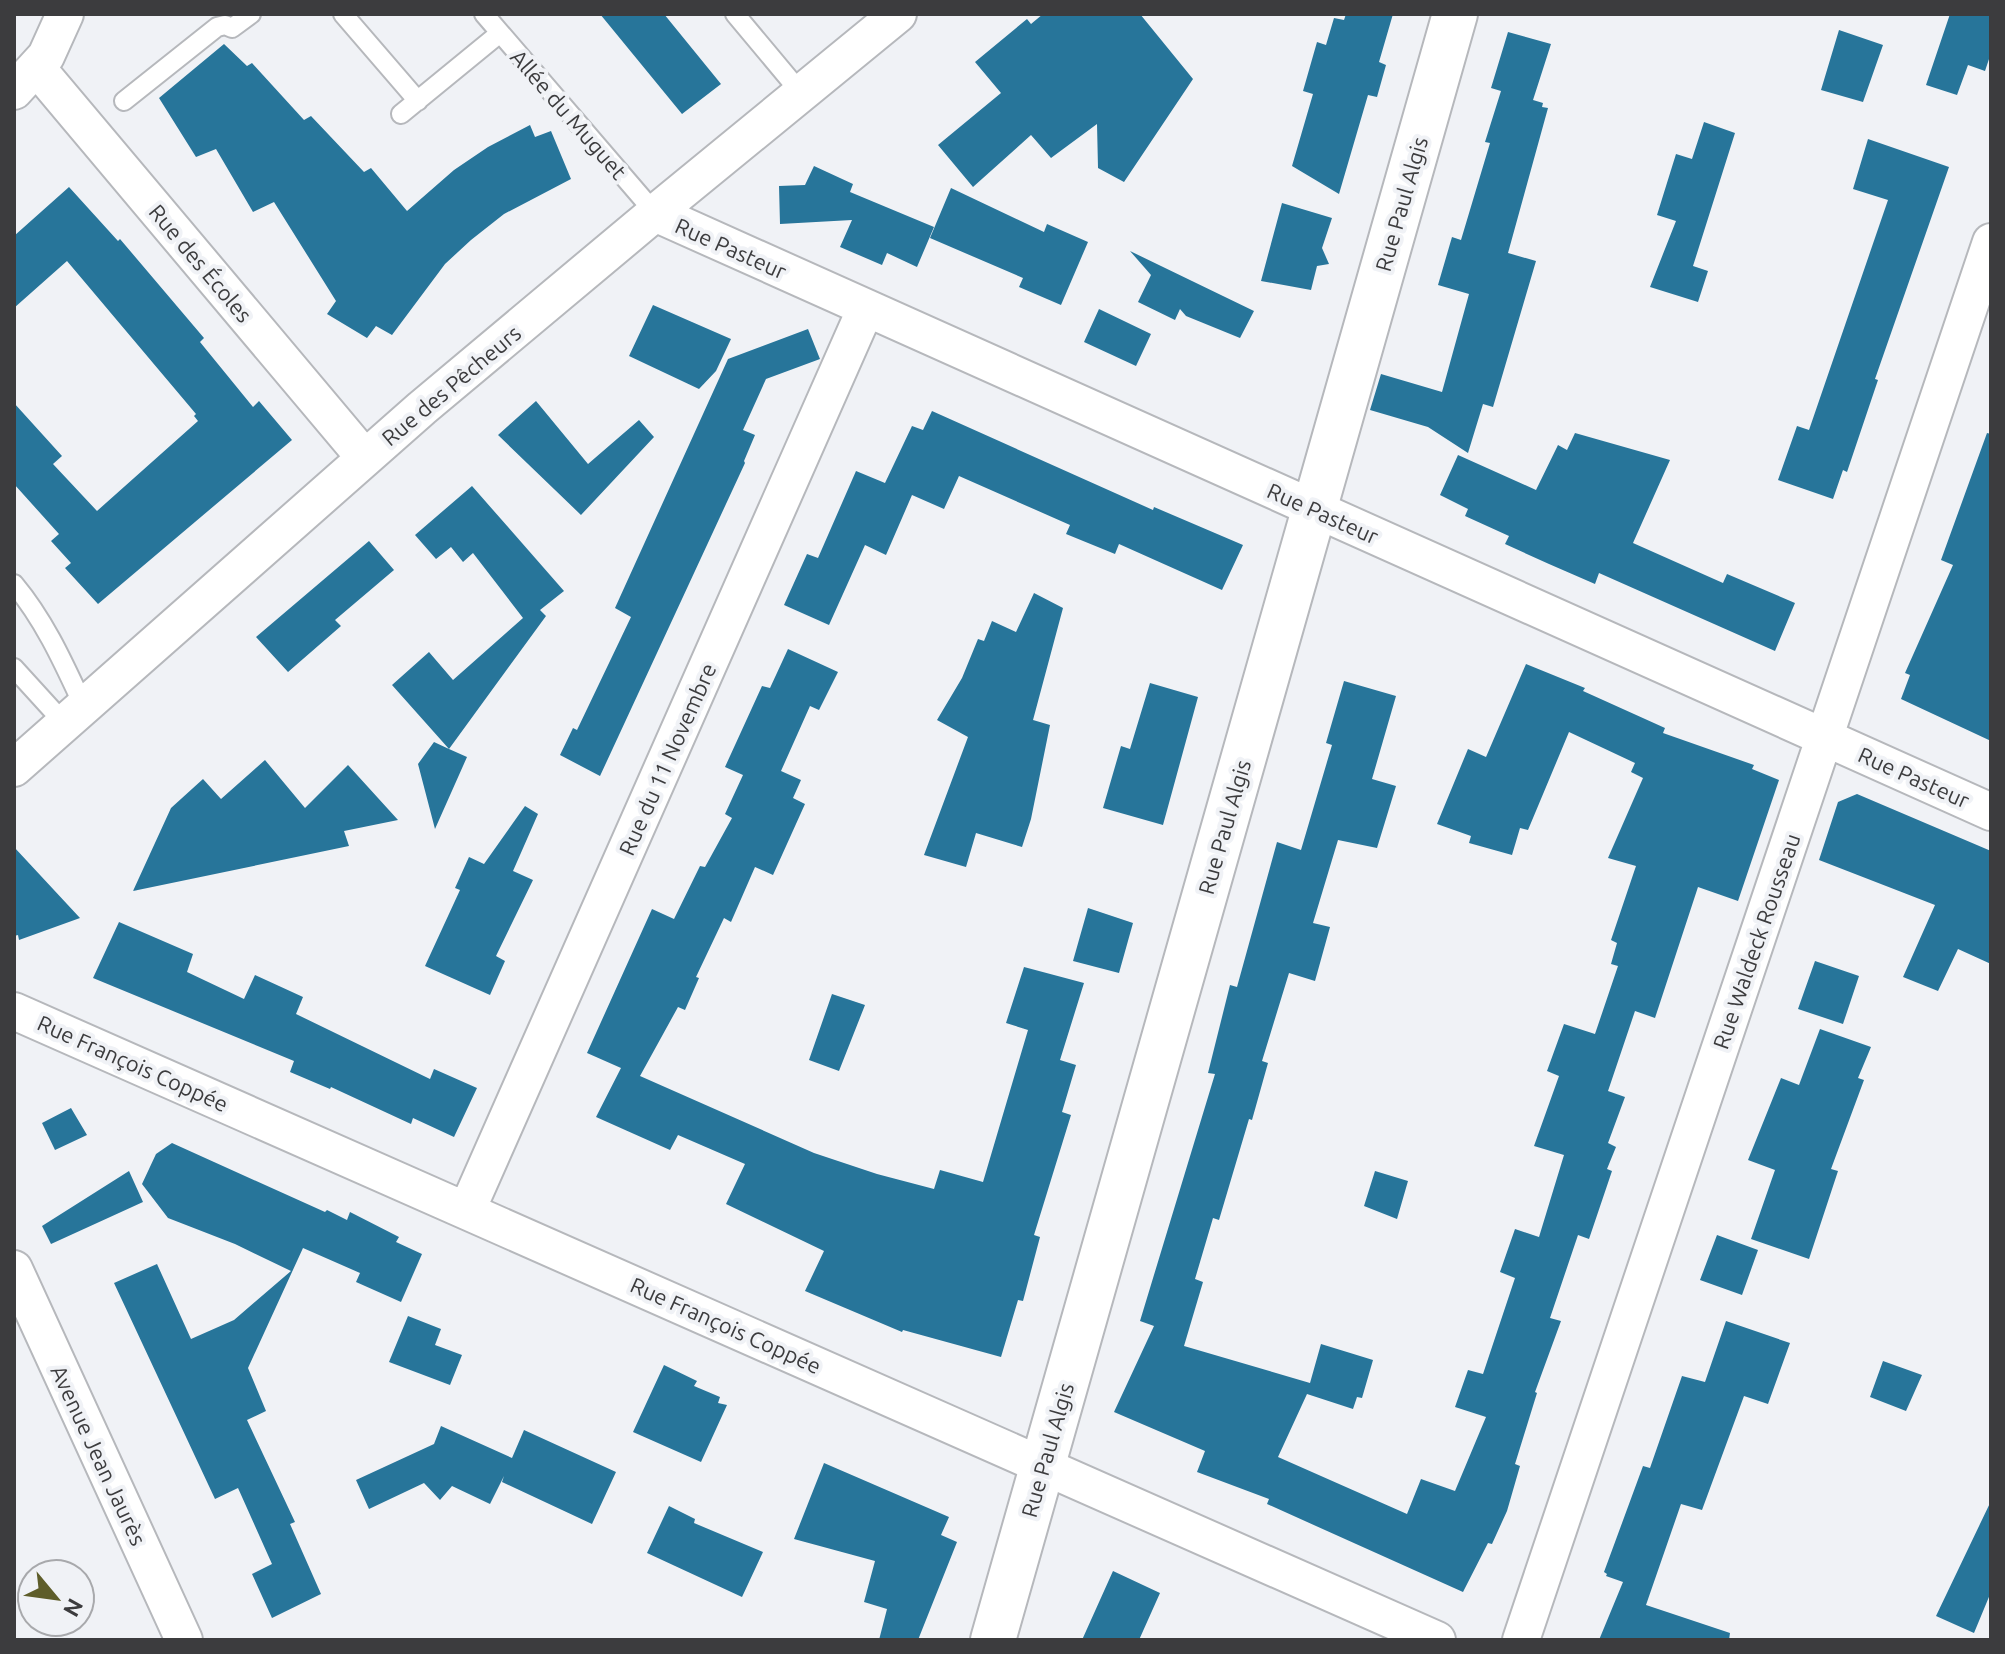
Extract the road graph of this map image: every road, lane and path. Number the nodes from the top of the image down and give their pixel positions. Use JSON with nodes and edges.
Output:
{"nodes":[{"id":1,"x":65,"y":14,"type":"edge"},
{"id":2,"x":251,"y":14,"type":"edge"},
{"id":3,"x":343,"y":14,"type":"edge"},
{"id":4,"x":484,"y":14,"type":"edge"},
{"id":5,"x":735,"y":14,"type":"edge"},
{"id":6,"x":898,"y":14,"type":"edge"},
{"id":7,"x":1455,"y":14,"type":"edge"},
{"id":8,"x":500,"y":33,"type":"junction"},
{"id":9,"x":25,"y":80,"type":"edge"},
{"id":10,"x":801,"y":93,"type":"junction"},
{"id":11,"x":124,"y":101,"type":"dead end"},
{"id":12,"x":418,"y":101,"type":"junction"},
{"id":13,"x":401,"y":114,"type":"dead end"},
{"id":14,"x":655,"y":213,"type":"junction"},
{"id":15,"x":1991,"y":242,"type":"edge"},
{"id":16,"x":866,"y":308,"type":"junction"},
{"id":17,"x":365,"y":458,"type":"junction"},
{"id":18,"x":1314,"y":509,"type":"junction"},
{"id":19,"x":14,"y":584,"type":"edge"},
{"id":20,"x":14,"y":668,"type":"edge"},
{"id":21,"x":74,"y":716,"type":"junction"},
{"id":22,"x":1825,"y":737,"type":"junction"},
{"id":23,"x":14,"y":768,"type":"edge"},
{"id":24,"x":1991,"y":812,"type":"edge"},
{"id":25,"x":14,"y":1011,"type":"edge"},
{"id":26,"x":467,"y":1210,"type":"junction"},
{"id":27,"x":14,"y":1269,"type":"edge"},
{"id":28,"x":1042,"y":1465,"type":"junction"},
{"id":29,"x":184,"y":1640,"type":"edge"},
{"id":30,"x":993,"y":1640,"type":"edge"},
{"id":31,"x":1437,"y":1640,"type":"edge"},
{"id":32,"x":1521,"y":1640,"type":"edge"}],
"edges":[{"from":1,"to":9,"type":"street"},
{"from":2,"to":11,"type":"lane"},
{"from":3,"to":12,"type":"lane"},
{"from":4,"to":8,"type":"lane","name":"Allée du Muguet"},
{"from":5,"to":10,"type":"lane"},
{"from":6,"to":10,"type":"street","name":"Rue des Pêcheurs"},
{"from":7,"to":18,"type":"street","name":"Rue Paul Algis"},
{"from":8,"to":12,"type":"lane"},
{"from":8,"to":14,"type":"lane","name":"Allée du Muguet"},
{"from":9,"to":17,"type":"street","name":"Rue des Écoles"},
{"from":10,"to":14,"type":"street","name":"Rue des Pêcheurs"},
{"from":12,"to":13,"type":"lane"},
{"from":14,"to":16,"type":"street","name":"Rue Pasteur"},
{"from":14,"to":17,"type":"street","name":"Rue des Pêcheurs"},
{"from":15,"to":22,"type":"street","name":"Rue Waldeck Rousseau"},
{"from":16,"to":18,"type":"street","name":"Rue Pasteur"},
{"from":16,"to":26,"type":"street","name":"Rue du 11 Novembre"},
{"from":17,"to":21,"type":"street","name":"Rue des Pêcheurs"},
{"from":18,"to":22,"type":"street","name":"Rue Pasteur"},
{"from":18,"to":28,"type":"street","name":"Rue Paul Algis"},
{"from":19,"to":21,"type":"lane"},
{"from":20,"to":21,"type":"lane"},
{"from":21,"to":23,"type":"street","name":"Rue des Pêcheurs"},
{"from":22,"to":24,"type":"street","name":"Rue Pasteur"},
{"from":22,"to":32,"type":"street","name":"Rue Waldeck Rousseau"},
{"from":25,"to":26,"type":"street","name":"Rue François Coppée"},
{"from":26,"to":28,"type":"street","name":"Rue François Coppée"},
{"from":27,"to":29,"type":"street","name":"Avenue Jean Jaurès"},
{"from":28,"to":30,"type":"street","name":"Rue Paul Algis"},
{"from":28,"to":31,"type":"street","name":"Rue François Coppée"}]}
